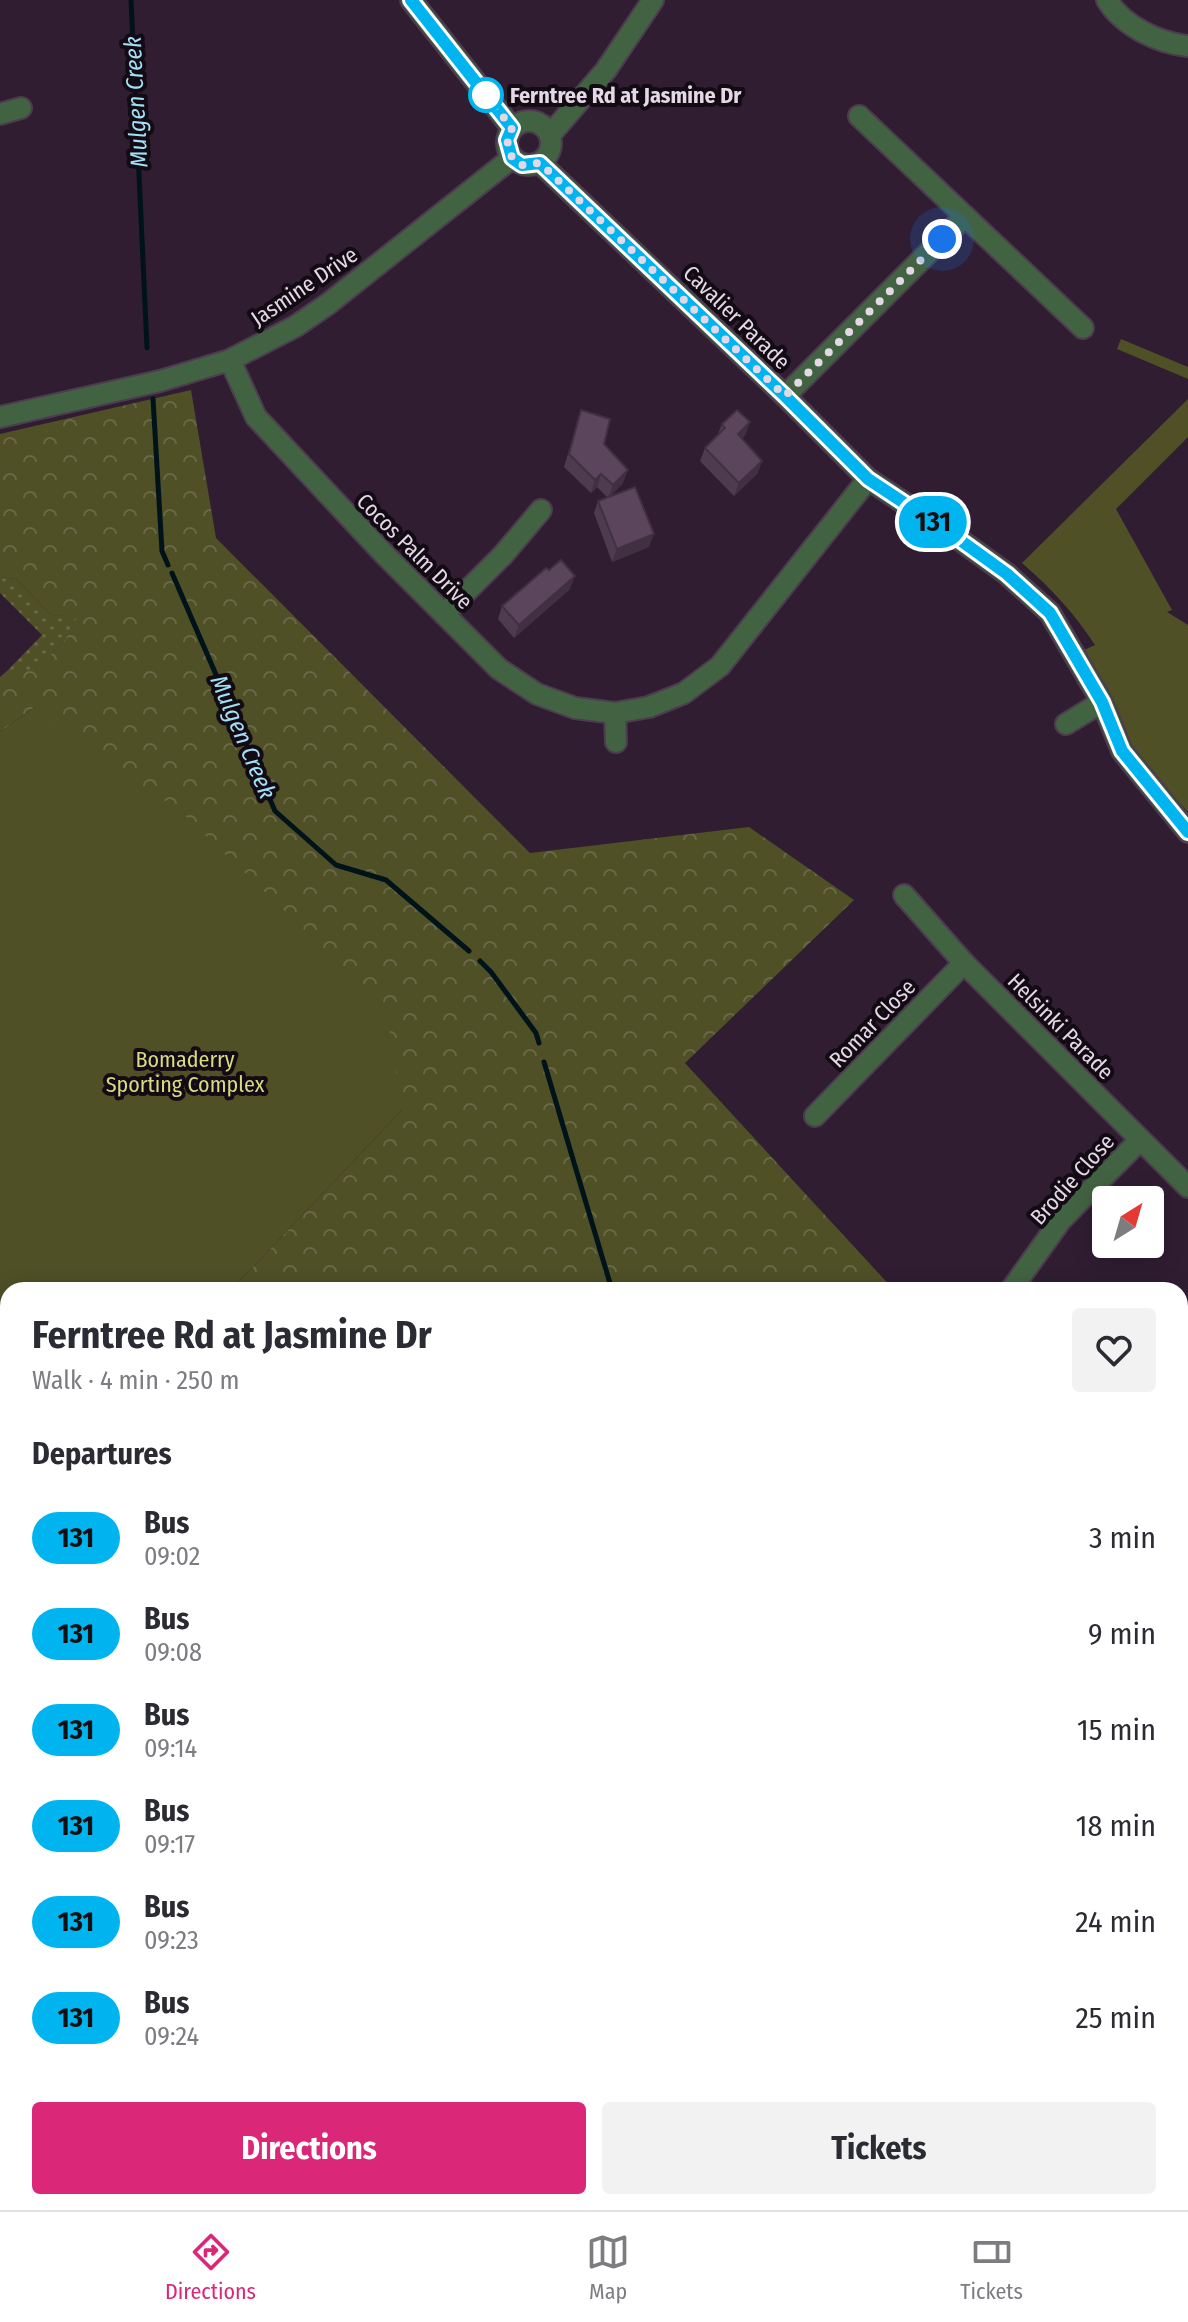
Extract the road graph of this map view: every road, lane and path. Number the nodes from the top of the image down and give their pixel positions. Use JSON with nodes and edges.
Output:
{"nodes":[{"id":1,"x":411,"y":0,"type":"edge"},
{"id":2,"x":653,"y":0,"type":"edge"},
{"id":3,"x":1107,"y":0,"type":"edge"},
{"id":4,"x":1188,"y":46,"type":"edge"},
{"id":5,"x":21,"y":108,"type":"dead end"},
{"id":6,"x":0,"y":114,"type":"edge"},
{"id":7,"x":859,"y":116,"type":"dead end"},
{"id":8,"x":512,"y":128,"type":"junction"},
{"id":9,"x":550,"y":135,"type":"junction"},
{"id":10,"x":512,"y":158,"type":"junction"},
{"id":11,"x":540,"y":163,"type":"junction"},
{"id":12,"x":965,"y":216,"type":"junction"},
{"id":13,"x":1083,"y":328,"type":"dead end"},
{"id":14,"x":230,"y":360,"type":"junction"},
{"id":15,"x":785,"y":396,"type":"junction"},
{"id":16,"x":0,"y":417,"type":"edge"},
{"id":17,"x":868,"y":479,"type":"junction"},
{"id":18,"x":541,"y":510,"type":"dead end"},
{"id":19,"x":444,"y":614,"type":"junction"},
{"id":20,"x":1102,"y":702,"type":"junction"},
{"id":21,"x":615,"y":713,"type":"junction"},
{"id":22,"x":1066,"y":724,"type":"dead end"},
{"id":23,"x":616,"y":742,"type":"dead end"},
{"id":24,"x":1188,"y":832,"type":"edge"},
{"id":25,"x":904,"y":895,"type":"dead end"},
{"id":26,"x":964,"y":963,"type":"junction"},
{"id":27,"x":815,"y":1116,"type":"dead end"},
{"id":28,"x":1140,"y":1140,"type":"junction"},
{"id":29,"x":1188,"y":1187,"type":"edge"},
{"id":30,"x":1017,"y":1282,"type":"edge"}],
"edges":[{"from":1,"to":8,"type":"street"},
{"from":2,"to":9,"type":"street"},
{"from":3,"to":4,"type":"street"},
{"from":5,"to":6,"type":"street"},
{"from":7,"to":12,"type":"street"},
{"from":8,"to":9,"type":"street"},
{"from":8,"to":10,"type":"street"},
{"from":9,"to":11,"type":"street"},
{"from":10,"to":11,"type":"street"},
{"from":10,"to":14,"type":"street","name":"Jasmine Drive"},
{"from":11,"to":15,"type":"street","name":"Cavalier Parade"},
{"from":12,"to":13,"type":"street"},
{"from":12,"to":15,"type":"street"},
{"from":14,"to":16,"type":"street","name":"Jasmine Drive"},
{"from":14,"to":19,"type":"street","name":"Cocos Palm Drive"},
{"from":15,"to":17,"type":"street","name":"Cavalier Parade"},
{"from":17,"to":20,"type":"street","name":"Cavalier Parade"},
{"from":17,"to":21,"type":"street","name":"Cocos Palm Drive"},
{"from":18,"to":19,"type":"street"},
{"from":19,"to":21,"type":"street","name":"Cocos Palm Drive"},
{"from":20,"to":22,"type":"street"},
{"from":20,"to":24,"type":"street","name":"Cavalier Parade"},
{"from":21,"to":23,"type":"street"},
{"from":25,"to":26,"type":"street","name":"Helsinki Parade"},
{"from":26,"to":27,"type":"street","name":"Romar Close"},
{"from":26,"to":28,"type":"street","name":"Helsinki Parade"},
{"from":28,"to":29,"type":"street","name":"Helsinki Parade"},
{"from":28,"to":30,"type":"street","name":"Brodie Close"}]}
